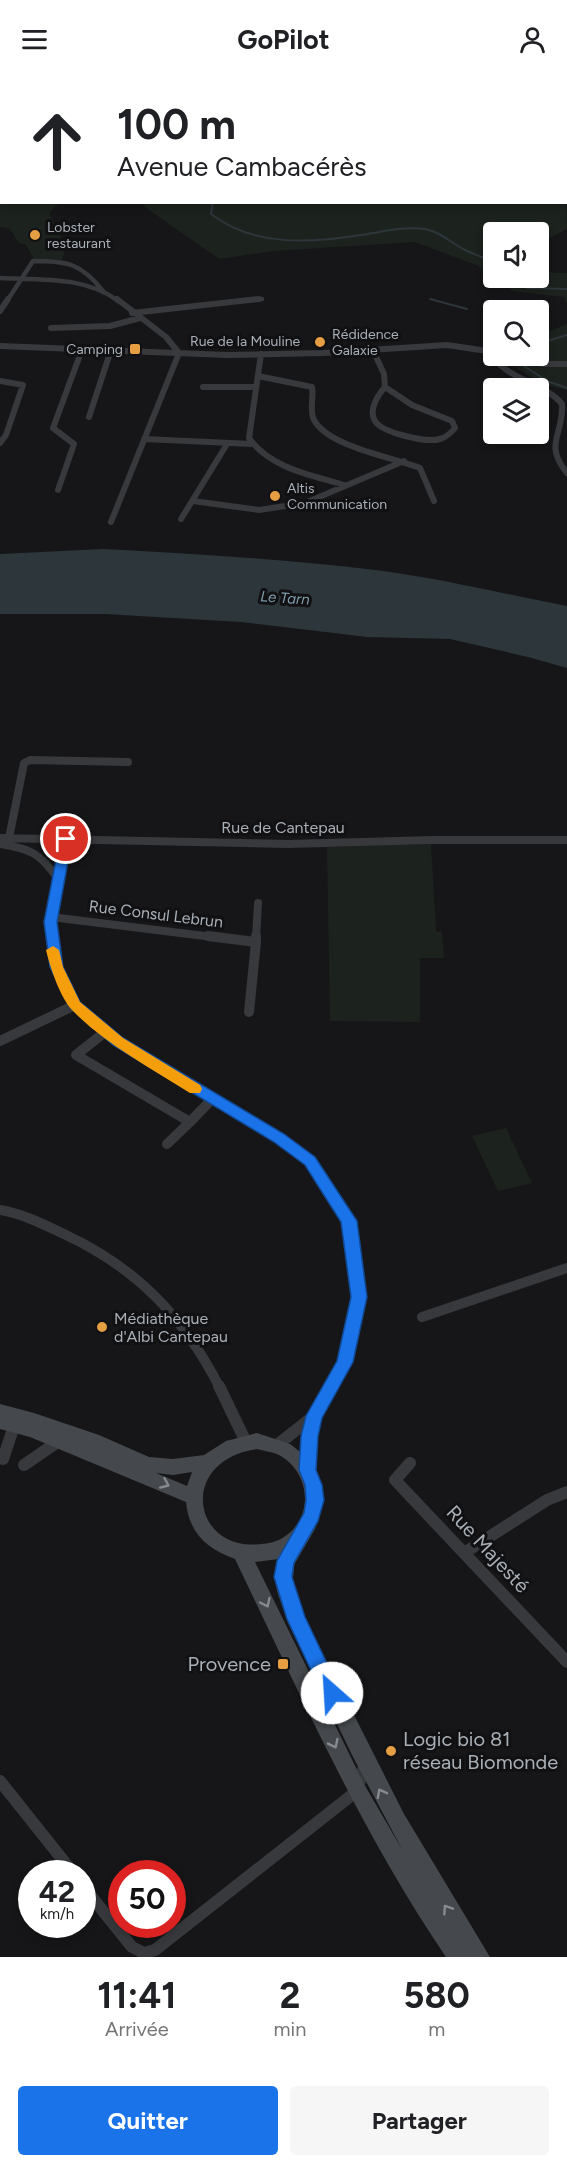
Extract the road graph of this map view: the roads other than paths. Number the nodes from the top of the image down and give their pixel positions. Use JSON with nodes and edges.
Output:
{"nodes":[{"id":1,"x":0,"y":278,"type":"edge"},
{"id":2,"x":20,"y":279,"type":"junction"},
{"id":3,"x":104,"y":291,"type":"junction"},
{"id":4,"x":261,"y":299,"type":"dead end"},
{"id":5,"x":0,"y":311,"type":"edge"},
{"id":6,"x":132,"y":313,"type":"junction"},
{"id":7,"x":140,"y":318,"type":"junction"},
{"id":8,"x":51,"y":328,"type":"dead end"},
{"id":9,"x":0,"y":346,"type":"edge"},
{"id":10,"x":87,"y":349,"type":"junction"},
{"id":11,"x":111,"y":350,"type":"junction"},
{"id":12,"x":373,"y":350,"type":"junction"},
{"id":13,"x":483,"y":351,"type":"edge"},
{"id":14,"x":179,"y":353,"type":"junction"},
{"id":15,"x":261,"y":354,"type":"junction"},
{"id":16,"x":549,"y":363,"type":"edge"},
{"id":17,"x":567,"y":364,"type":"edge"},
{"id":18,"x":504,"y":366,"type":"edge"},
{"id":19,"x":258,"y":376,"type":"junction"},
{"id":20,"x":520,"y":378,"type":"edge"},
{"id":21,"x":0,"y":381,"type":"edge"},
{"id":22,"x":203,"y":387,"type":"dead end"},
{"id":23,"x":256,"y":387,"type":"junction"},
{"id":24,"x":385,"y":387,"type":"junction"},
{"id":25,"x":549,"y":392,"type":"edge"},
{"id":26,"x":89,"y":417,"type":"dead end"},
{"id":27,"x":144,"y":439,"type":"junction"},
{"id":28,"x":0,"y":443,"type":"edge"},
{"id":29,"x":227,"y":444,"type":"junction"},
{"id":30,"x":252,"y":444,"type":"junction"},
{"id":31,"x":404,"y":461,"type":"junction"},
{"id":32,"x":567,"y":473,"type":"edge"},
{"id":33,"x":344,"y":486,"type":"junction"},
{"id":34,"x":58,"y":490,"type":"dead end"},
{"id":35,"x":193,"y":501,"type":"junction"},
{"id":36,"x":434,"y":501,"type":"dead end"},
{"id":37,"x":181,"y":519,"type":"dead end"},
{"id":38,"x":111,"y":522,"type":"dead end"},
{"id":39,"x":128,"y":762,"type":"dead end"},
{"id":40,"x":5,"y":838,"type":"edge"},
{"id":41,"x":66,"y":839,"type":"junction"},
{"id":42,"x":567,"y":840,"type":"edge"},
{"id":43,"x":0,"y":844,"type":"edge"},
{"id":44,"x":58,"y":879,"type":"junction"},
{"id":45,"x":258,"y":903,"type":"dead end"},
{"id":46,"x":51,"y":917,"type":"junction"},
{"id":47,"x":256,"y":942,"type":"junction"},
{"id":48,"x":75,"y":1005,"type":"junction"},
{"id":49,"x":249,"y":1012,"type":"dead end"},
{"id":50,"x":105,"y":1032,"type":"junction"},
{"id":51,"x":0,"y":1041,"type":"edge"},
{"id":52,"x":212,"y":1099,"type":"junction"},
{"id":53,"x":190,"y":1122,"type":"junction"},
{"id":54,"x":167,"y":1144,"type":"dead end"},
{"id":55,"x":0,"y":1210,"type":"edge"},
{"id":56,"x":567,"y":1268,"type":"edge"},
{"id":57,"x":422,"y":1317,"type":"dead end"},
{"id":58,"x":0,"y":1411,"type":"edge"},
{"id":59,"x":314,"y":1416,"type":"junction"},
{"id":60,"x":7,"y":1424,"type":"edge"},
{"id":61,"x":59,"y":1441,"type":"junction"},
{"id":62,"x":246,"y":1442,"type":"junction"},
{"id":63,"x":277,"y":1445,"type":"junction"},
{"id":64,"x":3,"y":1459,"type":"dead end"},
{"id":65,"x":208,"y":1462,"type":"junction"},
{"id":66,"x":410,"y":1463,"type":"dead end"},
{"id":67,"x":24,"y":1465,"type":"dead end"},
{"id":68,"x":308,"y":1470,"type":"junction"},
{"id":69,"x":567,"y":1492,"type":"edge"},
{"id":70,"x":194,"y":1497,"type":"junction"},
{"id":71,"x":305,"y":1530,"type":"junction"},
{"id":72,"x":241,"y":1553,"type":"junction"},
{"id":73,"x":464,"y":1553,"type":"junction"},
{"id":74,"x":567,"y":1662,"type":"edge"},
{"id":75,"x":364,"y":1763,"type":"junction"},
{"id":76,"x":0,"y":1781,"type":"edge"},
{"id":77,"x":357,"y":1791,"type":"junction"},
{"id":78,"x":63,"y":1860,"type":"edge"},
{"id":79,"x":96,"y":1902,"type":"edge"},
{"id":80,"x":458,"y":1957,"type":"edge"},
{"id":81,"x":480,"y":1957,"type":"edge"}],
"edges":[{"from":1,"to":2,"type":"street"},
{"from":2,"to":3,"type":"street"},
{"from":2,"to":3,"type":"street"},
{"from":2,"to":5,"type":"street"},
{"from":3,"to":6,"type":"street"},
{"from":4,"to":6,"type":"street"},
{"from":6,"to":7,"type":"street"},
{"from":7,"to":8,"type":"street"},
{"from":7,"to":14,"type":"street"},
{"from":9,"to":10,"type":"street","name":"Rue de la Mouline"},
{"from":10,"to":11,"type":"street","name":"Rue de la Mouline"},
{"from":10,"to":34,"type":"street"},
{"from":11,"to":14,"type":"street","name":"Rue de la Mouline"},
{"from":11,"to":26,"type":"street"},
{"from":12,"to":13,"type":"street","name":"Rue de la Mouline"},
{"from":12,"to":15,"type":"street","name":"Rue de la Mouline"},
{"from":12,"to":24,"type":"street"},
{"from":14,"to":15,"type":"street","name":"Rue de la Mouline"},
{"from":14,"to":27,"type":"street"},
{"from":15,"to":19,"type":"street"},
{"from":16,"to":17,"type":"street"},
{"from":18,"to":20,"type":"street"},
{"from":19,"to":23,"type":"street"},
{"from":19,"to":31,"type":"street"},
{"from":21,"to":28,"type":"street"},
{"from":22,"to":23,"type":"street"},
{"from":23,"to":30,"type":"street"},
{"from":24,"to":24,"type":"street"},
{"from":25,"to":32,"type":"street"},
{"from":27,"to":29,"type":"street"},
{"from":27,"to":38,"type":"street"},
{"from":29,"to":30,"type":"street"},
{"from":29,"to":35,"type":"street"},
{"from":30,"to":33,"type":"street"},
{"from":31,"to":33,"type":"street"},
{"from":31,"to":36,"type":"street"},
{"from":33,"to":35,"type":"street"},
{"from":35,"to":37,"type":"street"},
{"from":39,"to":40,"type":"street"},
{"from":40,"to":41,"type":"street","name":"Rue de Cantepau"},
{"from":41,"to":42,"type":"street","name":"Rue de Cantepau"},
{"from":41,"to":44,"type":"street"},
{"from":43,"to":44,"type":"street"},
{"from":44,"to":46,"type":"street"},
{"from":45,"to":47,"type":"street"},
{"from":46,"to":47,"type":"street","name":"Rue Consul Lebrun"},
{"from":46,"to":48,"type":"street"},
{"from":47,"to":49,"type":"street"},
{"from":48,"to":50,"type":"street"},
{"from":48,"to":51,"type":"street"},
{"from":50,"to":52,"type":"street"},
{"from":50,"to":53,"type":"street"},
{"from":52,"to":53,"type":"street"},
{"from":52,"to":59,"type":"street"},
{"from":53,"to":54,"type":"street"},
{"from":55,"to":62,"type":"street"},
{"from":56,"to":57,"type":"street"},
{"from":58,"to":65,"type":"main road"},
{"from":59,"to":63,"type":"street"},
{"from":59,"to":68,"type":"street"},
{"from":60,"to":61,"type":"main road"},
{"from":60,"to":64,"type":"street"},
{"from":61,"to":67,"type":"street"},
{"from":61,"to":70,"type":"main road","one_way":true},
{"from":62,"to":63,"type":"main road"},
{"from":62,"to":65,"type":"main road"},
{"from":63,"to":68,"type":"main road"},
{"from":65,"to":70,"type":"main road"},
{"from":66,"to":73,"type":"street","name":"Rue Majesté"},
{"from":68,"to":71,"type":"main road"},
{"from":69,"to":73,"type":"street"},
{"from":70,"to":72,"type":"main road"},
{"from":71,"to":72,"type":"main road"},
{"from":71,"to":75,"type":"main road"},
{"from":72,"to":77,"type":"main road","one_way":true},
{"from":73,"to":74,"type":"street","name":"Rue Majesté"},
{"from":75,"to":77,"type":"street"},
{"from":81,"to":75,"type":"main road","one_way":true},
{"from":76,"to":78,"type":"street"},
{"from":77,"to":79,"type":"street"},
{"from":77,"to":80,"type":"main road"}]}
